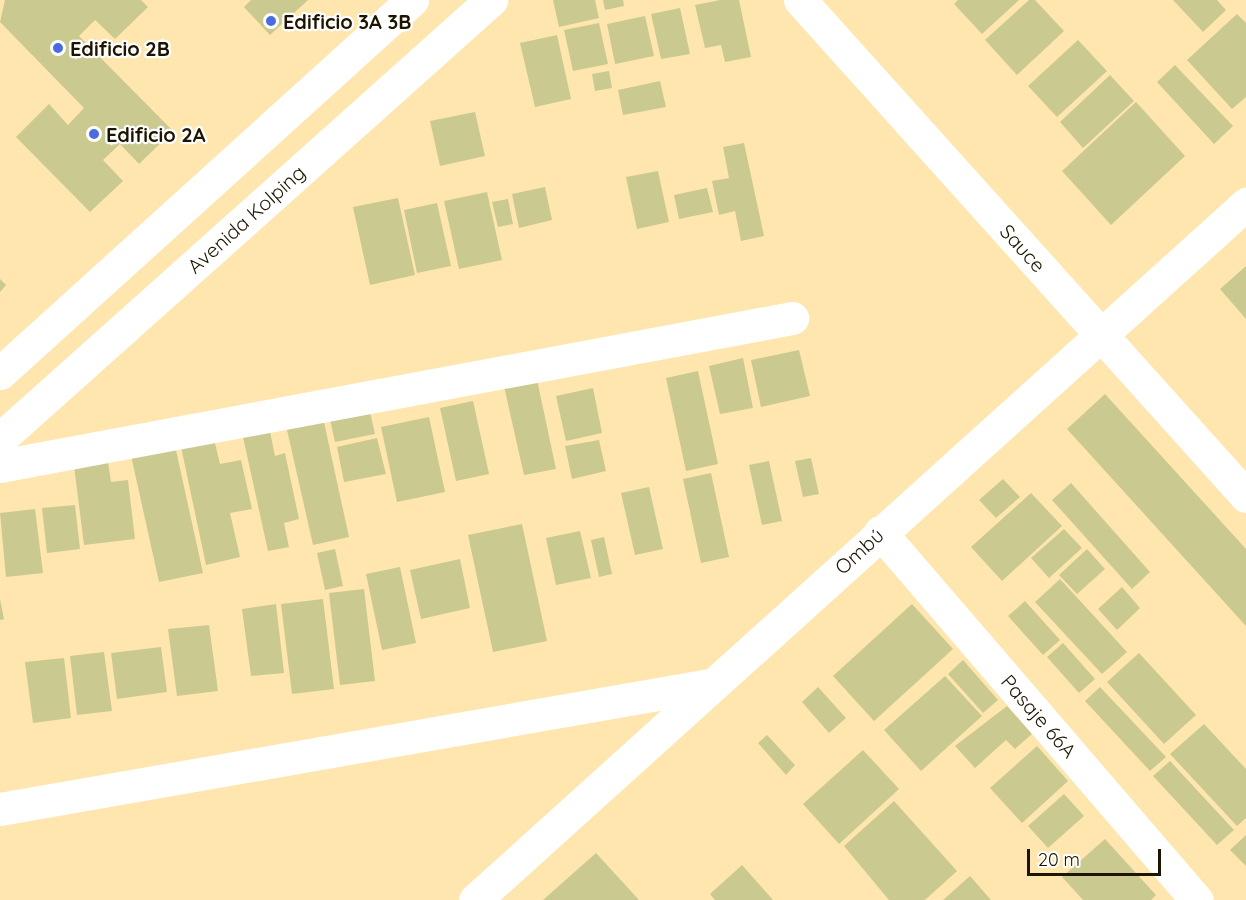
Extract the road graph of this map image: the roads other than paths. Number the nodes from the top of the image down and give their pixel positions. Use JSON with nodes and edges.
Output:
{"nodes":[{"id":1,"x":412,"y":0,"type":"edge"},
{"id":2,"x":491,"y":0,"type":"edge"},
{"id":3,"x":800,"y":0,"type":"edge"},
{"id":4,"x":1246,"y":204,"type":"edge"},
{"id":5,"x":792,"y":318,"type":"dead end"},
{"id":6,"x":1101,"y":335,"type":"junction"},
{"id":7,"x":0,"y":373,"type":"edge"},
{"id":8,"x":0,"y":439,"type":"edge"},
{"id":9,"x":0,"y":466,"type":"edge"},
{"id":10,"x":1246,"y":496,"type":"edge"},
{"id":11,"x":880,"y":532,"type":"junction"},
{"id":12,"x":709,"y":685,"type":"junction"},
{"id":13,"x":0,"y":809,"type":"edge"},
{"id":14,"x":475,"y":900,"type":"edge"},
{"id":15,"x":1197,"y":900,"type":"edge"}],
"edges":[{"from":1,"to":7,"type":"street"},
{"from":2,"to":8,"type":"street","name":"Avenida Kolping"},
{"from":3,"to":6,"type":"street","name":"Sauce"},
{"from":4,"to":6,"type":"street","name":"Ombú"},
{"from":5,"to":9,"type":"street"},
{"from":6,"to":10,"type":"street","name":"Sauce"},
{"from":6,"to":11,"type":"street","name":"Ombú"},
{"from":11,"to":12,"type":"street","name":"Ombú"},
{"from":11,"to":15,"type":"street","name":"Pasaje 66A"},
{"from":12,"to":13,"type":"street"},
{"from":12,"to":14,"type":"street","name":"Ombú"}]}
